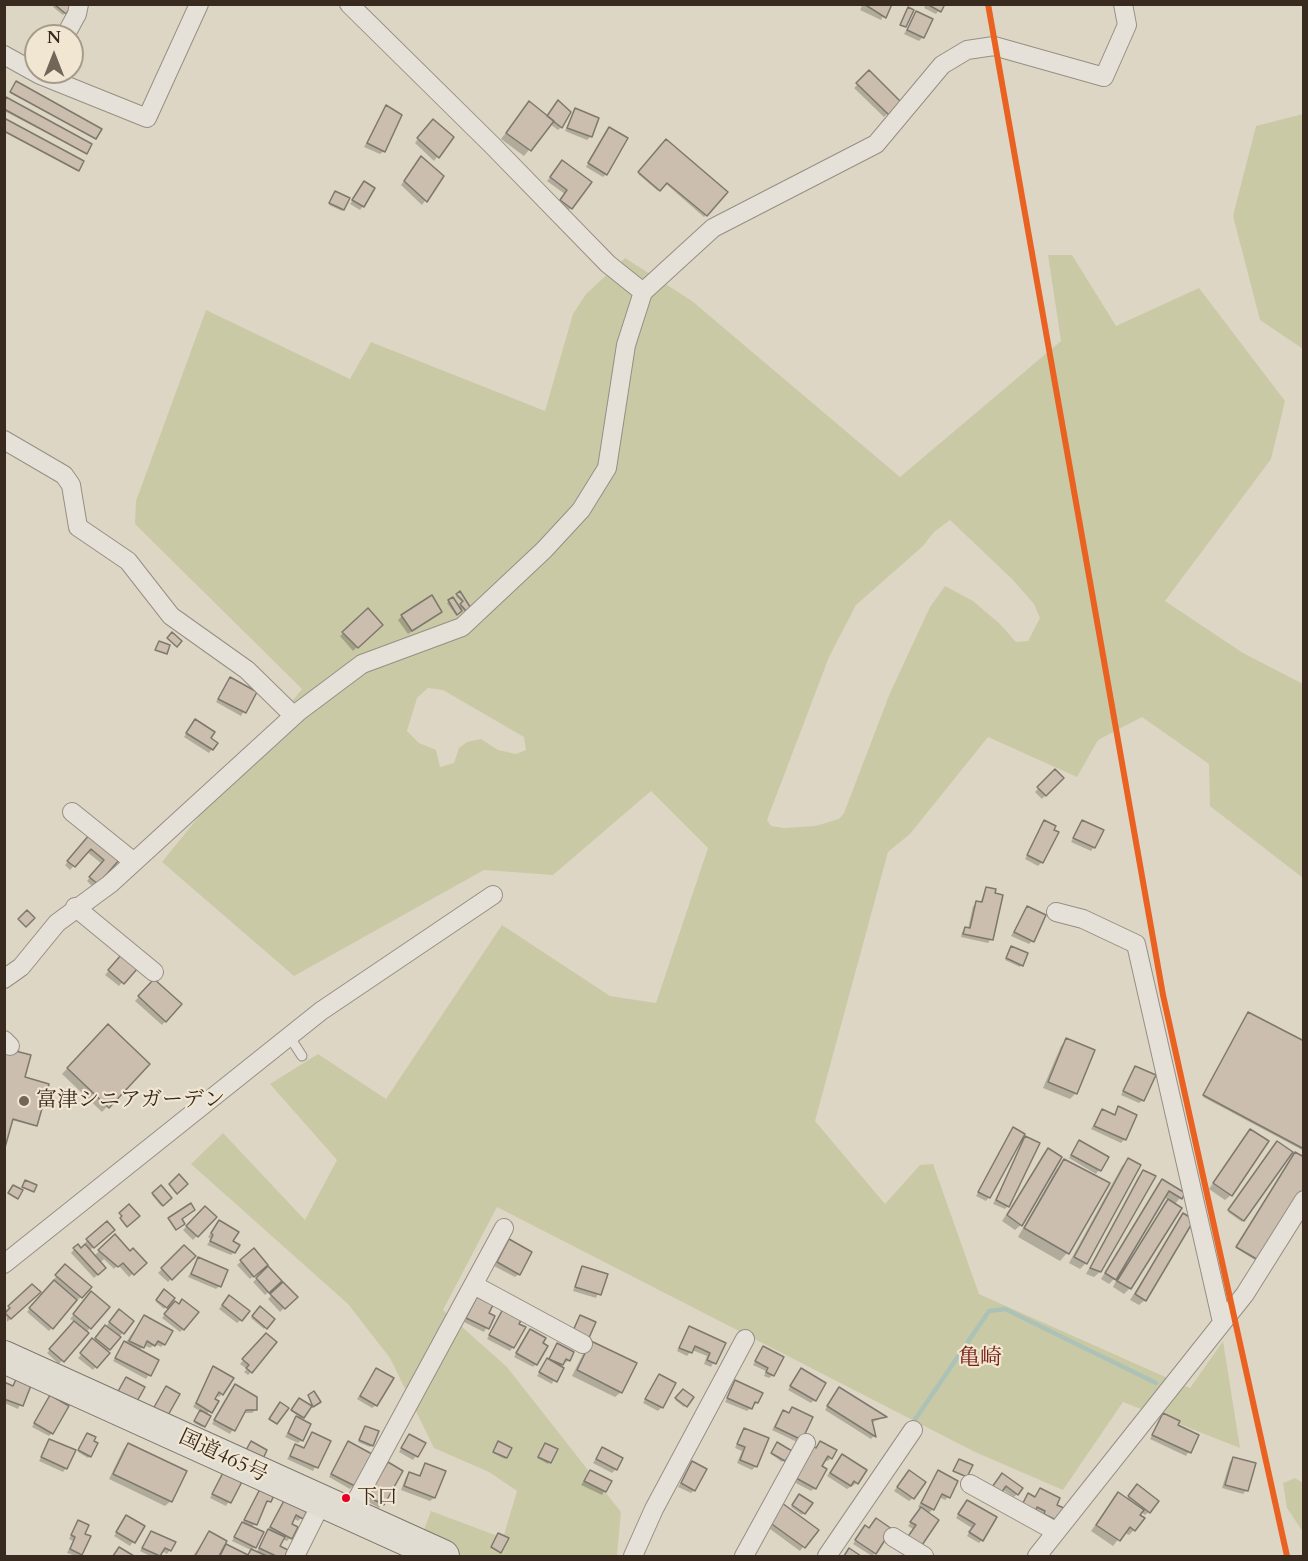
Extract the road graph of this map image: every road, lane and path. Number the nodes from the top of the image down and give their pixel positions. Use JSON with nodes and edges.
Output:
{"nodes":[{"id":1,"x":79,"y":4,"type":"edge"},
{"id":2,"x":199,"y":4,"type":"edge"},
{"id":3,"x":349,"y":4,"type":"edge"},
{"id":4,"x":1123,"y":4,"type":"edge"},
{"id":5,"x":72,"y":24,"type":"edge"},
{"id":6,"x":4,"y":55,"type":"edge"},
{"id":7,"x":24,"y":65,"type":"edge"},
{"id":8,"x":67,"y":84,"type":"edge"},
{"id":9,"x":643,"y":292,"type":"junction"},
{"id":10,"x":4,"y":440,"type":"edge"},
{"id":11,"x":294,"y":716,"type":"junction"},
{"id":12,"x":72,"y":812,"type":"dead end"},
{"id":13,"x":134,"y":862,"type":"junction"},
{"id":14,"x":493,"y":895,"type":"dead end"},
{"id":15,"x":75,"y":907,"type":"junction"},
{"id":16,"x":1056,"y":912,"type":"dead end"},
{"id":17,"x":154,"y":972,"type":"dead end"},
{"id":18,"x":4,"y":979,"type":"edge"},
{"id":19,"x":289,"y":1036,"type":"junction"},
{"id":20,"x":302,"y":1056,"type":"dead end"},
{"id":21,"x":1304,"y":1200,"type":"edge"},
{"id":22,"x":504,"y":1228,"type":"dead end"},
{"id":23,"x":4,"y":1264,"type":"edge"},
{"id":24,"x":474,"y":1285,"type":"junction"},
{"id":25,"x":1222,"y":1322,"type":"junction"},
{"id":26,"x":746,"y":1339,"type":"dead end"},
{"id":27,"x":584,"y":1344,"type":"dead end"},
{"id":28,"x":4,"y":1357,"type":"edge"},
{"id":29,"x":913,"y":1430,"type":"dead end"},
{"id":30,"x":806,"y":1443,"type":"dead end"},
{"id":31,"x":970,"y":1484,"type":"dead end"},
{"id":32,"x":336,"y":1508,"type":"junction"},
{"id":33,"x":1055,"y":1531,"type":"junction"},
{"id":34,"x":893,"y":1537,"type":"dead end"},
{"id":35,"x":295,"y":1557,"type":"edge"},
{"id":36,"x":443,"y":1557,"type":"edge"},
{"id":37,"x":633,"y":1557,"type":"edge"},
{"id":38,"x":744,"y":1557,"type":"edge"},
{"id":39,"x":827,"y":1557,"type":"edge"},
{"id":40,"x":924,"y":1557,"type":"edge"},
{"id":41,"x":1036,"y":1557,"type":"edge"}],
"edges":[{"from":1,"to":5,"type":"street"},
{"from":2,"to":8,"type":"street"},
{"from":3,"to":9,"type":"street"},
{"from":4,"to":9,"type":"street"},
{"from":6,"to":7,"type":"street"},
{"from":9,"to":11,"type":"street"},
{"from":10,"to":11,"type":"street"},
{"from":11,"to":13,"type":"street"},
{"from":12,"to":13,"type":"street"},
{"from":13,"to":15,"type":"street"},
{"from":14,"to":19,"type":"street"},
{"from":15,"to":17,"type":"street"},
{"from":15,"to":18,"type":"street"},
{"from":16,"to":25,"type":"street"},
{"from":19,"to":20,"type":"lane"},
{"from":19,"to":23,"type":"street"},
{"from":21,"to":25,"type":"street"},
{"from":22,"to":24,"type":"street"},
{"from":24,"to":27,"type":"street"},
{"from":24,"to":32,"type":"street"},
{"from":25,"to":33,"type":"street"},
{"from":26,"to":37,"type":"street"},
{"from":28,"to":32,"type":"highway","name":"国道465号"},
{"from":29,"to":39,"type":"street"},
{"from":30,"to":38,"type":"street"},
{"from":31,"to":33,"type":"street"},
{"from":32,"to":35,"type":"street"},
{"from":32,"to":36,"type":"highway","name":"国道465号"},
{"from":33,"to":41,"type":"street"},
{"from":34,"to":40,"type":"street"}]}
